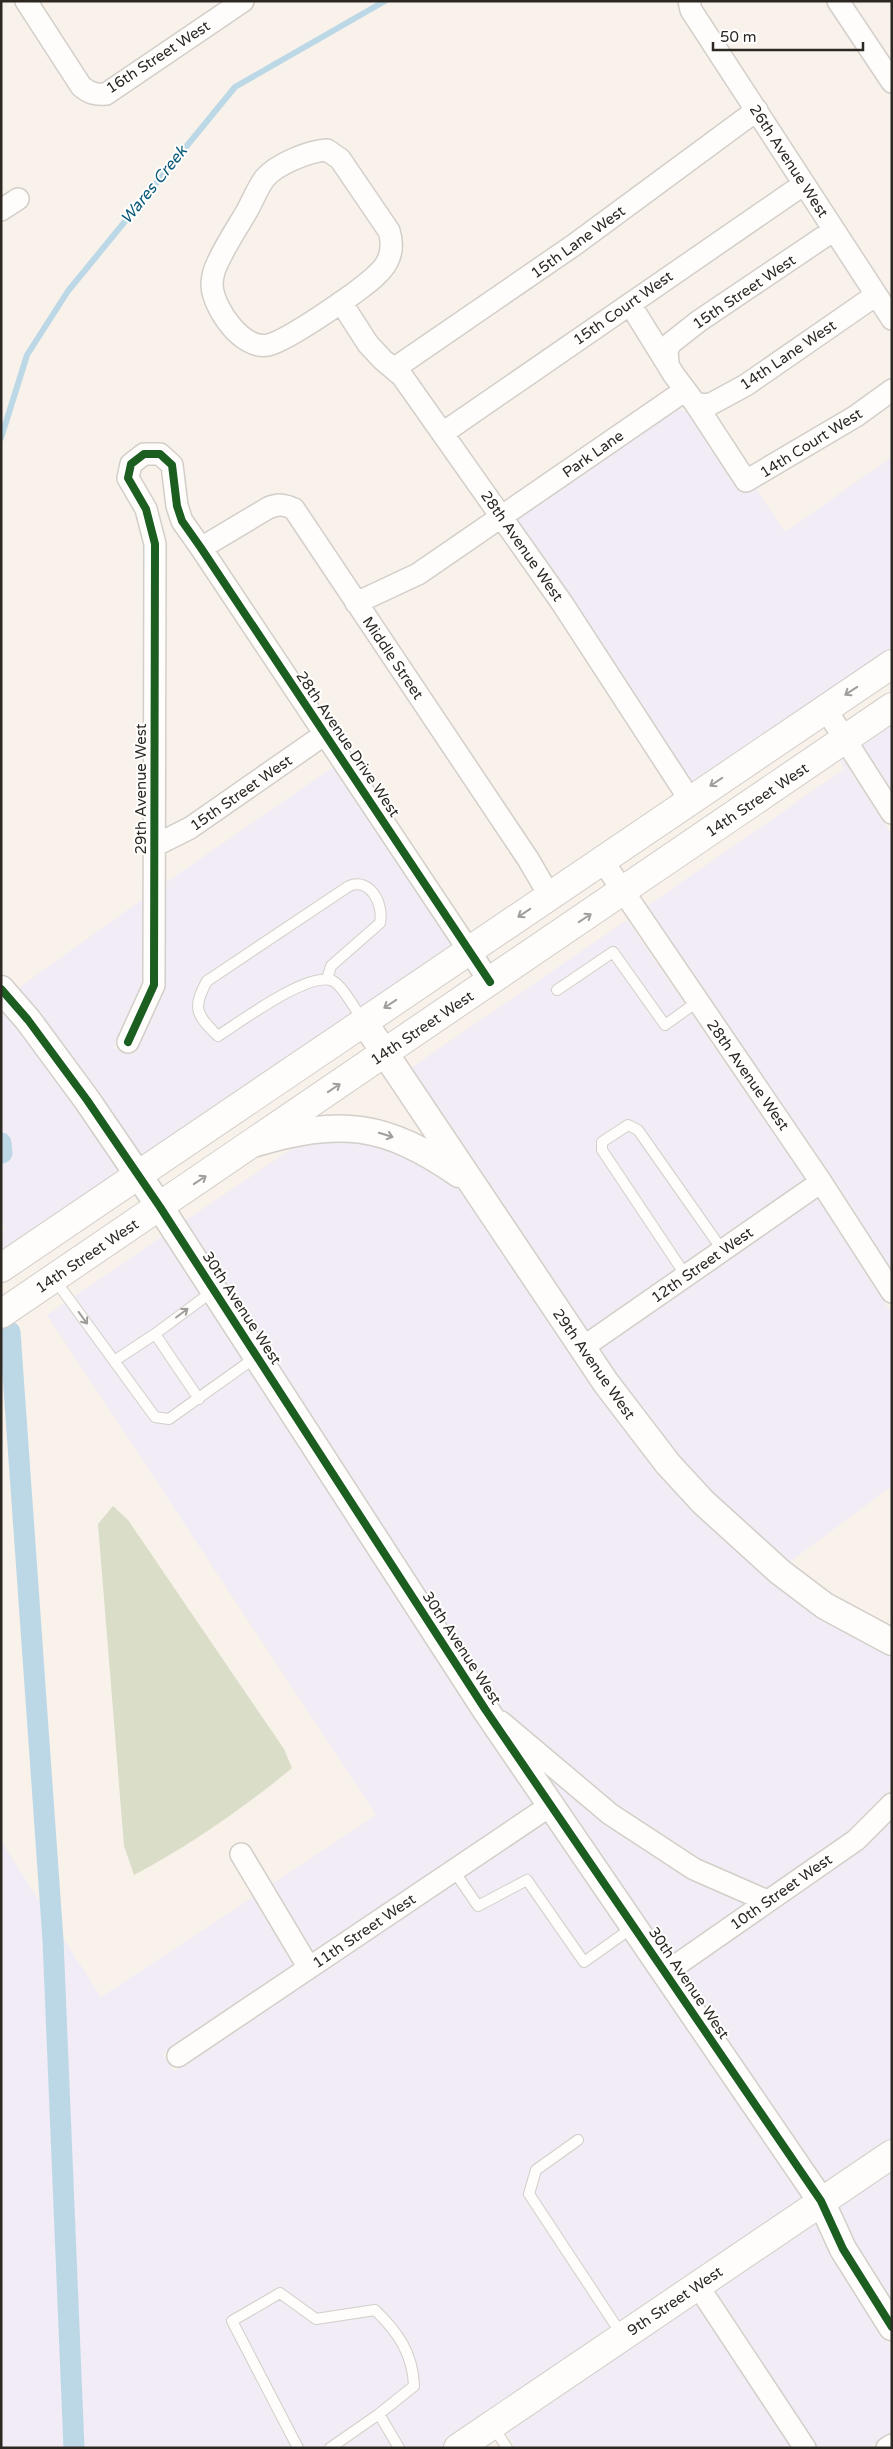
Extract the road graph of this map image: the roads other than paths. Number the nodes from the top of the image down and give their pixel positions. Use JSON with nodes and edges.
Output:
{"nodes":[{"id":1,"x":242,"y":1,"type":"edge"},
{"id":2,"x":689,"y":1,"type":"edge"},
{"id":3,"x":838,"y":1,"type":"edge"},
{"id":4,"x":33,"y":4,"type":"edge"},
{"id":5,"x":892,"y":82,"type":"edge"},
{"id":6,"x":757,"y":110,"type":"junction"},
{"id":7,"x":804,"y":184,"type":"junction"},
{"id":8,"x":834,"y":230,"type":"junction"},
{"id":9,"x":876,"y":295,"type":"junction"},
{"id":10,"x":341,"y":302,"type":"junction"},
{"id":11,"x":630,"y":304,"type":"junction"},
{"id":12,"x":892,"y":319,"type":"edge"},
{"id":13,"x":668,"y":363,"type":"junction"},
{"id":14,"x":396,"y":368,"type":"junction"},
{"id":15,"x":892,"y":390,"type":"edge"},
{"id":16,"x":690,"y":397,"type":"junction"},
{"id":17,"x":443,"y":433,"type":"junction"},
{"id":18,"x":501,"y":518,"type":"junction"},
{"id":19,"x":182,"y":521,"type":"junction"},
{"id":20,"x":154,"y":531,"type":"junction"},
{"id":21,"x":201,"y":548,"type":"junction"},
{"id":22,"x":356,"y":603,"type":"junction"},
{"id":23,"x":892,"y":664,"type":"edge"},
{"id":24,"x":892,"y":707,"type":"edge"},
{"id":25,"x":826,"y":708,"type":"junction"},
{"id":26,"x":325,"y":734,"type":"junction"},
{"id":27,"x":845,"y":741,"type":"junction"},
{"id":28,"x":690,"y":800,"type":"junction"},
{"id":29,"x":892,"y":813,"type":"edge"},
{"id":30,"x":154,"y":846,"type":"junction"},
{"id":31,"x":602,"y":860,"type":"junction"},
{"id":32,"x":622,"y":893,"type":"junction"},
{"id":33,"x":549,"y":895,"type":"junction"},
{"id":34,"x":468,"y":951,"type":"junction"},
{"id":35,"x":327,"y":979,"type":"junction"},
{"id":36,"x":490,"y":982,"type":"junction"},
{"id":37,"x":1,"y":989,"type":"edge"},
{"id":38,"x":557,"y":990,"type":"dead end"},
{"id":39,"x":697,"y":1002,"type":"junction"},
{"id":40,"x":364,"y":1022,"type":"junction"},
{"id":41,"x":128,"y":1042,"type":"dead end"},
{"id":42,"x":385,"y":1054,"type":"junction"},
{"id":43,"x":253,"y":1144,"type":"junction"},
{"id":44,"x":138,"y":1176,"type":"junction"},
{"id":45,"x":821,"y":1182,"type":"junction"},
{"id":46,"x":471,"y":1183,"type":"junction"},
{"id":47,"x":160,"y":1207,"type":"junction"},
{"id":48,"x":722,"y":1251,"type":"junction"},
{"id":49,"x":1,"y":1268,"type":"edge"},
{"id":50,"x":686,"y":1276,"type":"junction"},
{"id":51,"x":54,"y":1279,"type":"junction"},
{"id":52,"x":214,"y":1290,"type":"junction"},
{"id":53,"x":892,"y":1292,"type":"edge"},
{"id":54,"x":1,"y":1314,"type":"edge"},
{"id":55,"x":155,"y":1334,"type":"junction"},
{"id":56,"x":582,"y":1348,"type":"junction"},
{"id":57,"x":257,"y":1357,"type":"junction"},
{"id":58,"x":114,"y":1361,"type":"junction"},
{"id":59,"x":199,"y":1399,"type":"junction"},
{"id":60,"x":892,"y":1642,"type":"edge"},
{"id":61,"x":485,"y":1709,"type":"junction"},
{"id":62,"x":892,"y":1804,"type":"edge"},
{"id":63,"x":551,"y":1805,"type":"junction"},
{"id":64,"x":241,"y":1854,"type":"dead end"},
{"id":65,"x":454,"y":1871,"type":"junction"},
{"id":66,"x":767,"y":1901,"type":"junction"},
{"id":67,"x":633,"y":1926,"type":"junction"},
{"id":68,"x":309,"y":1968,"type":"junction"},
{"id":69,"x":665,"y":1974,"type":"junction"},
{"id":70,"x":178,"y":2056,"type":"dead end"},
{"id":71,"x":578,"y":2140,"type":"dead end"},
{"id":72,"x":892,"y":2154,"type":"edge"},
{"id":73,"x":821,"y":2201,"type":"junction"},
{"id":74,"x":698,"y":2286,"type":"junction"},
{"id":75,"x":892,"y":2327,"type":"edge"},
{"id":76,"x":623,"y":2336,"type":"junction"},
{"id":77,"x":379,"y":2414,"type":"junction"},
{"id":78,"x":492,"y":2424,"type":"junction"},
{"id":79,"x":892,"y":2445,"type":"edge"},
{"id":80,"x":298,"y":2448,"type":"edge"},
{"id":81,"x":330,"y":2448,"type":"edge"},
{"id":82,"x":399,"y":2448,"type":"edge"},
{"id":83,"x":458,"y":2448,"type":"edge"},
{"id":84,"x":507,"y":2448,"type":"edge"},
{"id":85,"x":805,"y":2448,"type":"edge"},
{"id":86,"x":887,"y":2448,"type":"edge"}],
"edges":[{"from":1,"to":4,"type":"street","name":"16th Street West"},
{"from":2,"to":6,"type":"street","name":"26th Avenue West"},
{"from":3,"to":5,"type":"street"},
{"from":6,"to":7,"type":"street","name":"26th Avenue West"},
{"from":6,"to":14,"type":"street","name":"15th Lane West"},
{"from":7,"to":8,"type":"street","name":"26th Avenue West"},
{"from":7,"to":11,"type":"street","name":"15th Court West"},
{"from":8,"to":9,"type":"street","name":"26th Avenue West"},
{"from":8,"to":13,"type":"street","name":"15th Street West"},
{"from":9,"to":12,"type":"street","name":"26th Avenue West"},
{"from":9,"to":16,"type":"street","name":"14th Lane West"},
{"from":10,"to":10,"type":"street"},
{"from":10,"to":14,"type":"street","name":"28th Avenue West"},
{"from":11,"to":13,"type":"street"},
{"from":11,"to":17,"type":"street","name":"15th Court West"},
{"from":13,"to":16,"type":"street"},
{"from":14,"to":17,"type":"street","name":"28th Avenue West"},
{"from":15,"to":16,"type":"street","name":"14th Court West"},
{"from":16,"to":18,"type":"street","name":"Park Lane"},
{"from":17,"to":18,"type":"street","name":"28th Avenue West"},
{"from":18,"to":22,"type":"street","name":"Park Lane"},
{"from":18,"to":28,"type":"street","name":"28th Avenue West"},
{"from":19,"to":20,"type":"street"},
{"from":19,"to":20,"type":"street"},
{"from":19,"to":21,"type":"street","name":"28th Avenue Drive West"},
{"from":20,"to":30,"type":"street","name":"29th Avenue West"},
{"from":21,"to":22,"type":"street","name":"Middle Street"},
{"from":21,"to":26,"type":"street","name":"28th Avenue Drive West"},
{"from":22,"to":33,"type":"street","name":"Middle Street"},
{"from":23,"to":25,"type":"main road","one_way":true},
{"from":24,"to":27,"type":"main road","name":"14th Street West"},
{"from":25,"to":27,"type":"street"},
{"from":25,"to":28,"type":"main road","one_way":true},
{"from":26,"to":30,"type":"street","name":"15th Street West"},
{"from":26,"to":34,"type":"street","name":"28th Avenue Drive West"},
{"from":27,"to":29,"type":"street"},
{"from":27,"to":32,"type":"main road","name":"14th Street West"},
{"from":28,"to":31,"type":"main road"},
{"from":30,"to":41,"type":"street","name":"29th Avenue West"},
{"from":31,"to":32,"type":"street","name":"28th Avenue West"},
{"from":31,"to":33,"type":"main road"},
{"from":36,"to":32,"type":"main road","name":"14th Street West","one_way":true},
{"from":32,"to":39,"type":"street","name":"28th Avenue West"},
{"from":33,"to":34,"type":"main road","one_way":true},
{"from":34,"to":36,"type":"street","name":"28th Avenue Drive West"},
{"from":34,"to":40,"type":"main road","one_way":true},
{"from":35,"to":35,"type":"lane"},
{"from":35,"to":40,"type":"lane"},
{"from":36,"to":42,"type":"main road","name":"14th Street West"},
{"from":37,"to":44,"type":"street","name":"30th Avenue West"},
{"from":38,"to":39,"type":"lane"},
{"from":39,"to":45,"type":"street","name":"28th Avenue West"},
{"from":40,"to":42,"type":"street","name":"29th Avenue West"},
{"from":40,"to":44,"type":"main road"},
{"from":43,"to":42,"type":"main road","name":"14th Street West","one_way":true},
{"from":42,"to":46,"type":"street","name":"29th Avenue West"},
{"from":43,"to":46,"type":"street","one_way":true},
{"from":47,"to":43,"type":"main road","name":"14th Street West","one_way":true},
{"from":44,"to":47,"type":"street","name":"30th Avenue West"},
{"from":44,"to":49,"type":"main road"},
{"from":45,"to":48,"type":"street","name":"12th Street West"},
{"from":45,"to":53,"type":"street","name":"28th Avenue West"},
{"from":46,"to":56,"type":"street","name":"29th Avenue West"},
{"from":47,"to":51,"type":"main road","name":"14th Street West"},
{"from":47,"to":52,"type":"street","name":"30th Avenue West"},
{"from":48,"to":50,"type":"street","name":"12th Street West"},
{"from":48,"to":50,"type":"lane"},
{"from":50,"to":56,"type":"street","name":"12th Street West"},
{"from":51,"to":54,"type":"main road","name":"14th Street West"},
{"from":51,"to":58,"type":"lane","one_way":true},
{"from":55,"to":52,"type":"lane","one_way":true},
{"from":52,"to":57,"type":"street","name":"30th Avenue West"},
{"from":55,"to":58,"type":"lane"},
{"from":55,"to":59,"type":"lane"},
{"from":56,"to":60,"type":"street","name":"29th Avenue West"},
{"from":57,"to":59,"type":"lane"},
{"from":57,"to":61,"type":"street","name":"30th Avenue West"},
{"from":58,"to":59,"type":"lane"},
{"from":61,"to":63,"type":"street","name":"30th Avenue West"},
{"from":61,"to":66,"type":"street","name":"30th Avenue West"},
{"from":62,"to":66,"type":"street","name":"10th Street West"},
{"from":63,"to":65,"type":"street","name":"11th Street West"},
{"from":63,"to":67,"type":"street","name":"30th Avenue West"},
{"from":64,"to":68,"type":"street"},
{"from":65,"to":67,"type":"lane"},
{"from":65,"to":68,"type":"street","name":"11th Street West"},
{"from":66,"to":69,"type":"street","name":"10th Street West"},
{"from":67,"to":69,"type":"street","name":"30th Avenue West"},
{"from":68,"to":70,"type":"street","name":"11th Street West"},
{"from":69,"to":73,"type":"street","name":"30th Avenue West"},
{"from":71,"to":76,"type":"lane"},
{"from":72,"to":73,"type":"main road","name":"9th Street West"},
{"from":73,"to":74,"type":"main road","name":"9th Street West"},
{"from":73,"to":75,"type":"street","name":"30th Avenue West"},
{"from":74,"to":76,"type":"main road","name":"9th Street West"},
{"from":74,"to":85,"type":"street"},
{"from":76,"to":78,"type":"main road","name":"9th Street West"},
{"from":77,"to":80,"type":"lane"},
{"from":77,"to":81,"type":"lane"},
{"from":77,"to":82,"type":"lane"},
{"from":78,"to":83,"type":"main road","name":"9th Street West"},
{"from":78,"to":84,"type":"lane"},
{"from":79,"to":86,"type":"street"}]}
